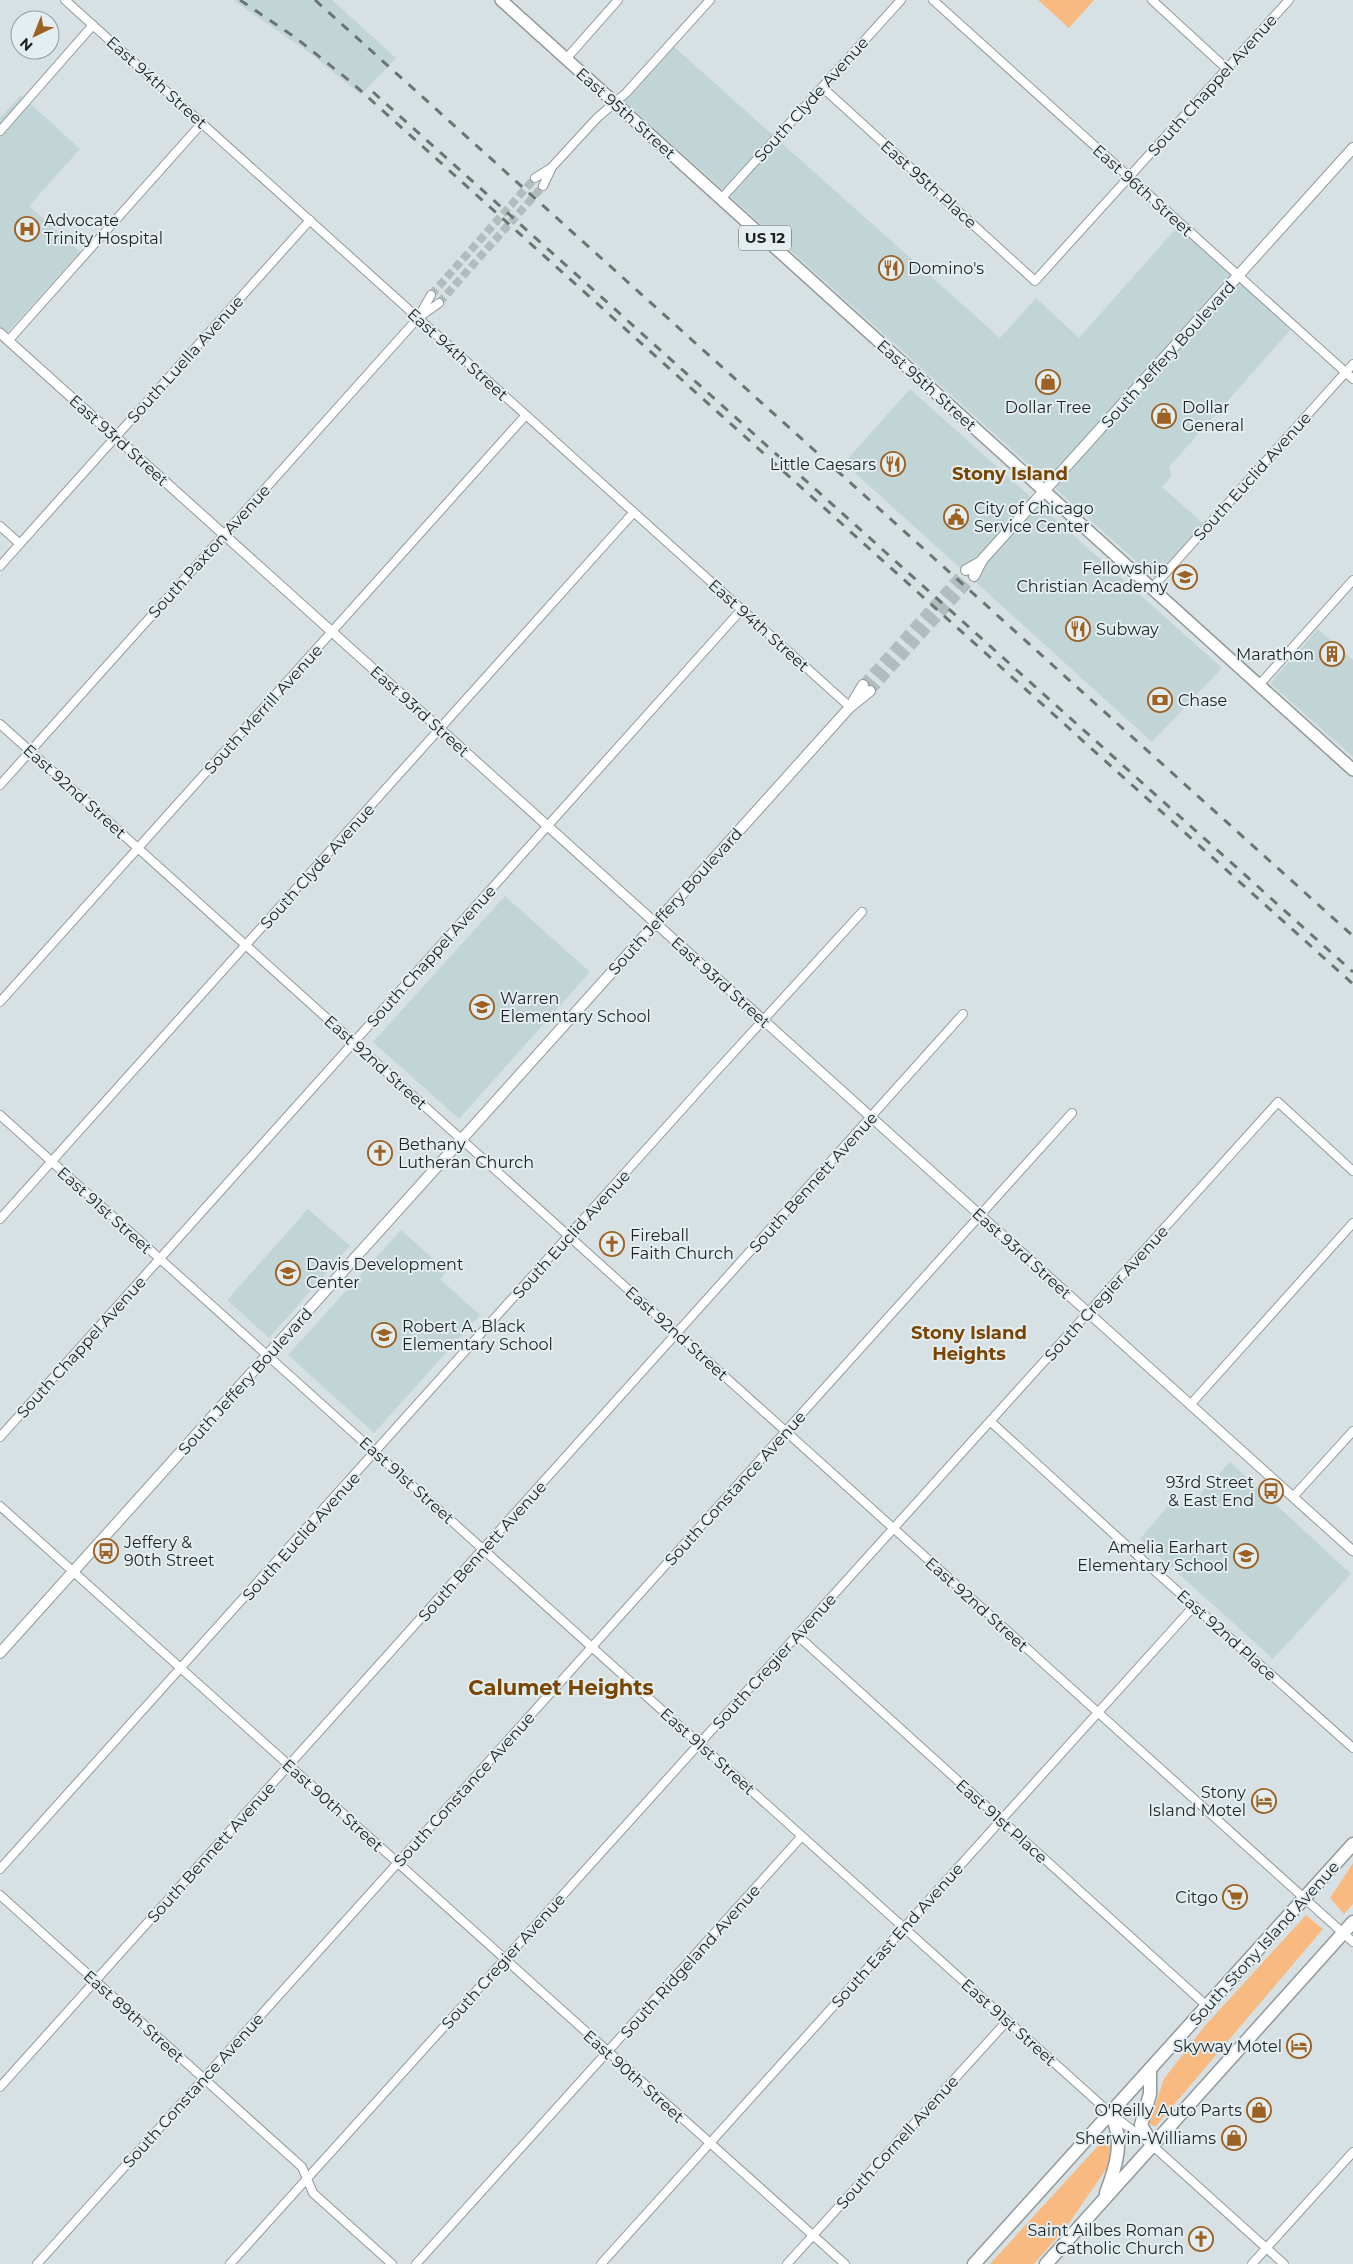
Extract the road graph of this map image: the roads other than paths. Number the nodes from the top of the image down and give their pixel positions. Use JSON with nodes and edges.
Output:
{"nodes":[{"id":1,"x":65,"y":0,"type":"edge"},
{"id":2,"x":501,"y":0,"type":"edge"},
{"id":3,"x":618,"y":0,"type":"edge"},
{"id":4,"x":710,"y":0,"type":"edge"},
{"id":5,"x":902,"y":0,"type":"edge"},
{"id":6,"x":933,"y":0,"type":"edge"},
{"id":7,"x":1152,"y":0,"type":"edge"},
{"id":8,"x":1289,"y":0,"type":"edge"},
{"id":9,"x":93,"y":25,"type":"junction"},
{"id":10,"x":566,"y":59,"type":"junction"},
{"id":11,"x":1227,"y":69,"type":"junction"},
{"id":12,"x":822,"y":87,"type":"junction"},
{"id":13,"x":615,"y":103,"type":"junction"},
{"id":14,"x":202,"y":123,"type":"junction"},
{"id":15,"x":0,"y":131,"type":"edge"},
{"id":16,"x":1353,"y":148,"type":"edge"},
{"id":17,"x":552,"y":167,"type":"junction"},
{"id":18,"x":1129,"y":177,"type":"junction"},
{"id":19,"x":535,"y":178,"type":"tunnel mouth"},
{"id":20,"x":543,"y":186,"type":"tunnel mouth"},
{"id":21,"x":721,"y":199,"type":"junction"},
{"id":22,"x":310,"y":220,"type":"junction"},
{"id":23,"x":1238,"y":276,"type":"junction"},
{"id":24,"x":1035,"y":281,"type":"joint"},
{"id":25,"x":431,"y":295,"type":"tunnel mouth"},
{"id":26,"x":439,"y":303,"type":"tunnel mouth"},
{"id":27,"x":418,"y":318,"type":"junction"},
{"id":28,"x":0,"y":333,"type":"edge"},
{"id":29,"x":8,"y":341,"type":"junction"},
{"id":30,"x":1353,"y":364,"type":"edge"},
{"id":31,"x":1345,"y":372,"type":"junction"},
{"id":32,"x":1353,"y":379,"type":"edge"},
{"id":33,"x":526,"y":415,"type":"junction"},
{"id":34,"x":115,"y":437,"type":"junction"},
{"id":35,"x":1045,"y":491,"type":"junction"},
{"id":36,"x":634,"y":512,"type":"junction"},
{"id":37,"x":0,"y":526,"type":"edge"},
{"id":38,"x":224,"y":535,"type":"junction"},
{"id":39,"x":20,"y":544,"type":"junction"},
{"id":40,"x":0,"y":566,"type":"edge"},
{"id":41,"x":970,"y":573,"type":"tunnel mouth"},
{"id":42,"x":1353,"y":580,"type":"edge"},
{"id":43,"x":1152,"y":588,"type":"junction"},
{"id":44,"x":742,"y":610,"type":"junction"},
{"id":45,"x":332,"y":632,"type":"junction"},
{"id":46,"x":1259,"y":685,"type":"junction"},
{"id":47,"x":867,"y":688,"type":"tunnel mouth"},
{"id":48,"x":850,"y":707,"type":"junction"},
{"id":49,"x":0,"y":724,"type":"edge"},
{"id":50,"x":440,"y":729,"type":"junction"},
{"id":51,"x":30,"y":751,"type":"junction"},
{"id":52,"x":1353,"y":770,"type":"edge"},
{"id":53,"x":0,"y":785,"type":"edge"},
{"id":54,"x":548,"y":826,"type":"junction"},
{"id":55,"x":138,"y":848,"type":"junction"},
{"id":56,"x":862,"y":912,"type":"dead end"},
{"id":57,"x":655,"y":923,"type":"junction"},
{"id":58,"x":246,"y":945,"type":"junction"},
{"id":59,"x":0,"y":1002,"type":"edge"},
{"id":60,"x":963,"y":1014,"type":"dead end"},
{"id":61,"x":763,"y":1020,"type":"junction"},
{"id":62,"x":354,"y":1042,"type":"junction"},
{"id":63,"x":1072,"y":1113,"type":"dead end"},
{"id":64,"x":0,"y":1115,"type":"edge"},
{"id":65,"x":871,"y":1117,"type":"junction"},
{"id":66,"x":461,"y":1139,"type":"junction"},
{"id":67,"x":52,"y":1161,"type":"junction"},
{"id":68,"x":1353,"y":1171,"type":"edge"},
{"id":69,"x":980,"y":1215,"type":"junction"},
{"id":70,"x":0,"y":1219,"type":"edge"},
{"id":71,"x":1353,"y":1223,"type":"edge"},
{"id":72,"x":569,"y":1236,"type":"junction"},
{"id":73,"x":160,"y":1259,"type":"junction"},
{"id":74,"x":1088,"y":1312,"type":"junction"},
{"id":75,"x":677,"y":1333,"type":"junction"},
{"id":76,"x":267,"y":1355,"type":"junction"},
{"id":77,"x":1190,"y":1405,"type":"junction"},
{"id":78,"x":990,"y":1421,"type":"junction"},
{"id":79,"x":786,"y":1431,"type":"junction"},
{"id":80,"x":1353,"y":1431,"type":"edge"},
{"id":81,"x":0,"y":1437,"type":"edge"},
{"id":82,"x":375,"y":1452,"type":"junction"},
{"id":83,"x":1293,"y":1497,"type":"junction"},
{"id":84,"x":0,"y":1506,"type":"edge"},
{"id":85,"x":893,"y":1528,"type":"junction"},
{"id":86,"x":483,"y":1549,"type":"junction"},
{"id":87,"x":1353,"y":1551,"type":"edge"},
{"id":88,"x":73,"y":1572,"type":"junction"},
{"id":89,"x":1194,"y":1606,"type":"junction"},
{"id":90,"x":797,"y":1635,"type":"junction"},
{"id":91,"x":592,"y":1647,"type":"junction"},
{"id":92,"x":0,"y":1653,"type":"edge"},
{"id":93,"x":181,"y":1669,"type":"junction"},
{"id":94,"x":1098,"y":1713,"type":"junction"},
{"id":95,"x":699,"y":1744,"type":"junction"},
{"id":96,"x":1353,"y":1748,"type":"edge"},
{"id":97,"x":289,"y":1765,"type":"junction"},
{"id":98,"x":1001,"y":1820,"type":"junction"},
{"id":99,"x":802,"y":1836,"type":"junction"},
{"id":100,"x":1353,"y":1844,"type":"edge"},
{"id":101,"x":397,"y":1863,"type":"junction"},
{"id":102,"x":0,"y":1869,"type":"edge"},
{"id":103,"x":0,"y":1895,"type":"edge"},
{"id":104,"x":1304,"y":1898,"type":"junction"},
{"id":105,"x":1353,"y":1922,"type":"edge"},
{"id":106,"x":904,"y":1928,"type":"junction"},
{"id":107,"x":1343,"y":1933,"type":"junction"},
{"id":108,"x":1353,"y":1942,"type":"edge"},
{"id":109,"x":505,"y":1960,"type":"junction"},
{"id":110,"x":95,"y":1981,"type":"junction"},
{"id":111,"x":1207,"y":2006,"type":"junction"},
{"id":112,"x":1007,"y":2021,"type":"junction"},
{"id":113,"x":608,"y":2052,"type":"junction"},
{"id":114,"x":1150,"y":2070,"type":"junction"},
{"id":115,"x":204,"y":2078,"type":"junction"},
{"id":116,"x":0,"y":2087,"type":"edge"},
{"id":117,"x":1110,"y":2113,"type":"junction"},
{"id":118,"x":710,"y":2143,"type":"junction"},
{"id":119,"x":1152,"y":2146,"type":"junction"},
{"id":120,"x":1353,"y":2152,"type":"edge"},
{"id":121,"x":307,"y":2179,"type":"junction"},
{"id":122,"x":1104,"y":2200,"type":"junction"},
{"id":123,"x":813,"y":2236,"type":"junction"},
{"id":124,"x":1266,"y":2248,"type":"junction"},
{"id":125,"x":37,"y":2264,"type":"edge"},
{"id":126,"x":230,"y":2264,"type":"edge"},
{"id":127,"x":392,"y":2264,"type":"edge"},
{"id":128,"x":416,"y":2264,"type":"edge"},
{"id":129,"x":601,"y":2264,"type":"edge"},
{"id":130,"x":787,"y":2264,"type":"edge"},
{"id":131,"x":844,"y":2264,"type":"edge"},
{"id":132,"x":974,"y":2264,"type":"edge"},
{"id":133,"x":1046,"y":2264,"type":"edge"},
{"id":134,"x":1252,"y":2264,"type":"edge"},
{"id":135,"x":1284,"y":2264,"type":"edge"}],
"edges":[{"from":1,"to":9,"type":"street","name":"East 94th Street"},
{"from":2,"to":10,"type":"main road","name":"East 95th Street","number":"US 12"},
{"from":3,"to":10,"type":"street"},
{"from":4,"to":13,"type":"street"},
{"from":5,"to":12,"type":"street","name":"South Clyde Avenue"},
{"from":6,"to":18,"type":"street","name":"East 96th Street"},
{"from":7,"to":11,"type":"street"},
{"from":8,"to":11,"type":"street","name":"South Chappel Avenue"},
{"from":9,"to":14,"type":"street","name":"East 94th Street"},
{"from":9,"to":15,"type":"street"},
{"from":10,"to":13,"type":"main road","name":"East 95th Street","number":"US 12"},
{"from":11,"to":18,"type":"street","name":"South Chappel Avenue"},
{"from":12,"to":21,"type":"street","name":"South Clyde Avenue"},
{"from":12,"to":24,"type":"street","name":"East 95th Place"},
{"from":13,"to":17,"type":"street"},
{"from":13,"to":21,"type":"main road","name":"East 95th Street","number":"US 12"},
{"from":14,"to":22,"type":"street","name":"East 94th Street"},
{"from":14,"to":29,"type":"street"},
{"from":16,"to":23,"type":"main road","name":"South Jeffery Boulevard"},
{"from":17,"to":19,"type":"street"},
{"from":17,"to":20,"type":"street"},
{"from":18,"to":23,"type":"street","name":"East 96th Street"},
{"from":18,"to":24,"type":"street","name":"South Chappel Avenue"},
{"from":21,"to":35,"type":"main road","name":"East 95th Street","number":"US 12"},
{"from":22,"to":27,"type":"street","name":"East 94th Street"},
{"from":22,"to":34,"type":"street","name":"South Luella Avenue"},
{"from":23,"to":31,"type":"street","name":"East 96th Street"},
{"from":23,"to":35,"type":"main road","name":"South Jeffery Boulevard"},
{"from":25,"to":27,"type":"street","name":"South Paxton Avenue"},
{"from":26,"to":27,"type":"street","name":"South Paxton Avenue"},
{"from":27,"to":33,"type":"street","name":"East 94th Street"},
{"from":27,"to":38,"type":"street","name":"South Paxton Avenue"},
{"from":28,"to":29,"type":"street","name":"East 93rd Street"},
{"from":29,"to":34,"type":"street","name":"East 93rd Street"},
{"from":30,"to":31,"type":"street","name":"South Euclid Avenue"},
{"from":31,"to":32,"type":"street","name":"East 96th Street"},
{"from":31,"to":43,"type":"street","name":"South Euclid Avenue"},
{"from":33,"to":36,"type":"street","name":"East 94th Street"},
{"from":33,"to":45,"type":"street","name":"South Merrill Avenue"},
{"from":34,"to":38,"type":"street","name":"East 93rd Street"},
{"from":34,"to":39,"type":"street","name":"South Luella Avenue"},
{"from":35,"to":41,"type":"main road","name":"South Jeffery Boulevard"},
{"from":35,"to":43,"type":"main road","name":"East 95th Street","number":"US 12"},
{"from":36,"to":44,"type":"street","name":"East 94th Street"},
{"from":36,"to":50,"type":"street","name":"South Clyde Avenue"},
{"from":37,"to":39,"type":"street"},
{"from":38,"to":45,"type":"street","name":"East 93rd Street"},
{"from":38,"to":51,"type":"street","name":"South Paxton Avenue"},
{"from":39,"to":40,"type":"street","name":"South Luella Avenue"},
{"from":42,"to":46,"type":"street"},
{"from":43,"to":46,"type":"main road","name":"East 95th Street","number":"US 12"},
{"from":44,"to":48,"type":"street","name":"East 94th Street"},
{"from":44,"to":54,"type":"street","name":"South Chappel Avenue"},
{"from":45,"to":50,"type":"street","name":"East 93rd Street"},
{"from":45,"to":55,"type":"street","name":"South Merrill Avenue"},
{"from":46,"to":52,"type":"main road","name":"East 95th Street","number":"US 12"},
{"from":47,"to":48,"type":"main road","name":"South Jeffery Boulevard"},
{"from":48,"to":57,"type":"main road","name":"South Jeffery Boulevard"},
{"from":49,"to":51,"type":"street","name":"East 92nd Street"},
{"from":50,"to":54,"type":"street","name":"East 93rd Street"},
{"from":50,"to":58,"type":"street","name":"South Clyde Avenue"},
{"from":51,"to":53,"type":"street","name":"South Paxton Avenue"},
{"from":51,"to":55,"type":"street","name":"East 92nd Street"},
{"from":54,"to":57,"type":"street","name":"East 93rd Street"},
{"from":54,"to":62,"type":"street","name":"South Chappel Avenue"},
{"from":55,"to":58,"type":"street","name":"East 92nd Street"},
{"from":55,"to":59,"type":"street","name":"South Merrill Avenue"},
{"from":56,"to":61,"type":"street","name":"South Euclid Avenue"},
{"from":57,"to":61,"type":"street","name":"East 93rd Street"},
{"from":57,"to":66,"type":"main road","name":"South Jeffery Boulevard"},
{"from":58,"to":62,"type":"street","name":"East 92nd Street"},
{"from":58,"to":67,"type":"street","name":"South Clyde Avenue"},
{"from":60,"to":65,"type":"street","name":"South Bennett Avenue"},
{"from":61,"to":65,"type":"street","name":"East 93rd Street"},
{"from":61,"to":72,"type":"street","name":"South Euclid Avenue"},
{"from":62,"to":66,"type":"street","name":"East 92nd Street"},
{"from":62,"to":73,"type":"street","name":"South Chappel Avenue"},
{"from":63,"to":69,"type":"street","name":"South Constance Avenue"},
{"from":64,"to":67,"type":"street","name":"East 91st Street"},
{"from":65,"to":69,"type":"street","name":"East 93rd Street"},
{"from":65,"to":75,"type":"street","name":"South Bennett Avenue"},
{"from":66,"to":72,"type":"street","name":"East 92nd Street"},
{"from":66,"to":76,"type":"main road","name":"South Jeffery Boulevard"},
{"from":67,"to":70,"type":"street","name":"South Clyde Avenue"},
{"from":67,"to":73,"type":"street","name":"East 91st Street"},
{"from":68,"to":74,"type":"street","name":"South Cregier Avenue"},
{"from":69,"to":74,"type":"street","name":"East 93rd Street"},
{"from":69,"to":79,"type":"street","name":"South Constance Avenue"},
{"from":71,"to":77,"type":"street"},
{"from":72,"to":75,"type":"street","name":"East 92nd Street"},
{"from":72,"to":82,"type":"street","name":"South Euclid Avenue"},
{"from":73,"to":76,"type":"street","name":"East 91st Street"},
{"from":73,"to":81,"type":"street","name":"South Chappel Avenue"},
{"from":74,"to":77,"type":"street","name":"East 93rd Street"},
{"from":74,"to":78,"type":"street","name":"South Cregier Avenue"},
{"from":75,"to":79,"type":"street","name":"East 92nd Street"},
{"from":75,"to":86,"type":"street","name":"South Bennett Avenue"},
{"from":76,"to":82,"type":"street","name":"East 91st Street"},
{"from":76,"to":88,"type":"main road","name":"South Jeffery Boulevard"},
{"from":77,"to":83,"type":"street","name":"East 93rd Street"},
{"from":78,"to":85,"type":"street","name":"South Cregier Avenue"},
{"from":78,"to":89,"type":"street","name":"East 92nd Place"},
{"from":79,"to":85,"type":"street","name":"East 92nd Street"},
{"from":79,"to":91,"type":"street","name":"South Constance Avenue"},
{"from":80,"to":83,"type":"street"},
{"from":82,"to":86,"type":"street","name":"East 91st Street"},
{"from":82,"to":93,"type":"street","name":"South Euclid Avenue"},
{"from":83,"to":87,"type":"street","name":"East 93rd Street"},
{"from":84,"to":88,"type":"street","name":"East 90th Street"},
{"from":85,"to":90,"type":"street","name":"South Cregier Avenue"},
{"from":85,"to":94,"type":"street","name":"East 92nd Street"},
{"from":86,"to":91,"type":"street","name":"East 91st Street"},
{"from":86,"to":97,"type":"street","name":"South Bennett Avenue"},
{"from":88,"to":92,"type":"main road","name":"South Jeffery Boulevard"},
{"from":88,"to":93,"type":"street","name":"East 90th Street"},
{"from":89,"to":94,"type":"street","name":"South East End Avenue"},
{"from":89,"to":96,"type":"street","name":"East 92nd Place"},
{"from":90,"to":95,"type":"street","name":"South Cregier Avenue"},
{"from":90,"to":98,"type":"street","name":"East 91st Place"},
{"from":91,"to":95,"type":"street","name":"East 91st Street"},
{"from":91,"to":101,"type":"street","name":"South Constance Avenue"},
{"from":93,"to":97,"type":"street","name":"East 90th Street"},
{"from":93,"to":102,"type":"street","name":"South Euclid Avenue"},
{"from":94,"to":98,"type":"street","name":"South East End Avenue"},
{"from":94,"to":104,"type":"street","name":"East 92nd Street"},
{"from":95,"to":99,"type":"street","name":"East 91st Street"},
{"from":95,"to":109,"type":"street","name":"South Cregier Avenue"},
{"from":97,"to":101,"type":"street","name":"East 90th Street"},
{"from":97,"to":110,"type":"street","name":"South Bennett Avenue"},
{"from":98,"to":106,"type":"street","name":"South East End Avenue"},
{"from":98,"to":111,"type":"street","name":"East 91st Place"},
{"from":99,"to":106,"type":"street","name":"East 91st Street"},
{"from":99,"to":113,"type":"street","name":"South Ridgeland Avenue"},
{"from":100,"to":104,"type":"highway","name":"South Stony Island Avenue"},
{"from":101,"to":109,"type":"street","name":"East 90th Street"},
{"from":101,"to":115,"type":"street","name":"South Constance Avenue"},
{"from":103,"to":110,"type":"street","name":"East 89th Street"},
{"from":104,"to":107,"type":"street","name":"East 92nd Street"},
{"from":104,"to":111,"type":"highway","name":"South Stony Island Avenue"},
{"from":105,"to":107,"type":"highway"},
{"from":106,"to":112,"type":"street","name":"East 91st Street"},
{"from":106,"to":118,"type":"street","name":"South East End Avenue"},
{"from":107,"to":108,"type":"street","name":"East 92nd Street"},
{"from":107,"to":119,"type":"highway"},
{"from":109,"to":113,"type":"street","name":"East 90th Street"},
{"from":109,"to":121,"type":"street","name":"South Cregier Avenue"},
{"from":110,"to":115,"type":"street","name":"East 89th Street"},
{"from":110,"to":116,"type":"street","name":"South Bennett Avenue"},
{"from":111,"to":114,"type":"highway","name":"South Stony Island Avenue"},
{"from":112,"to":117,"type":"street","name":"East 91st Street"},
{"from":112,"to":123,"type":"street","name":"South Cornell Avenue"},
{"from":113,"to":118,"type":"street","name":"East 90th Street"},
{"from":113,"to":128,"type":"street","name":"South Ridgeland Avenue"},
{"from":114,"to":117,"type":"highway","name":"South Stony Island Avenue"},
{"from":114,"to":119,"type":"highway"},
{"from":115,"to":121,"type":"street","name":"East 89th Street"},
{"from":115,"to":125,"type":"street","name":"South Constance Avenue"},
{"from":117,"to":119,"type":"street","name":"East 91st Street"},
{"from":117,"to":122,"type":"highway"},
{"from":117,"to":132,"type":"highway","name":"South Stony Island Avenue"},
{"from":118,"to":123,"type":"street","name":"East 90th Street"},
{"from":118,"to":129,"type":"street","name":"South East End Avenue"},
{"from":119,"to":122,"type":"highway"},
{"from":119,"to":124,"type":"street","name":"East 91st Street"},
{"from":120,"to":124,"type":"street"},
{"from":121,"to":126,"type":"street","name":"South Cregier Avenue"},
{"from":121,"to":127,"type":"street","name":"East 89th Street"},
{"from":122,"to":133,"type":"highway"},
{"from":123,"to":130,"type":"street","name":"South Cornell Avenue"},
{"from":123,"to":131,"type":"street","name":"East 90th Street"},
{"from":124,"to":134,"type":"street"},
{"from":124,"to":135,"type":"street","name":"East 91st Street"}]}
